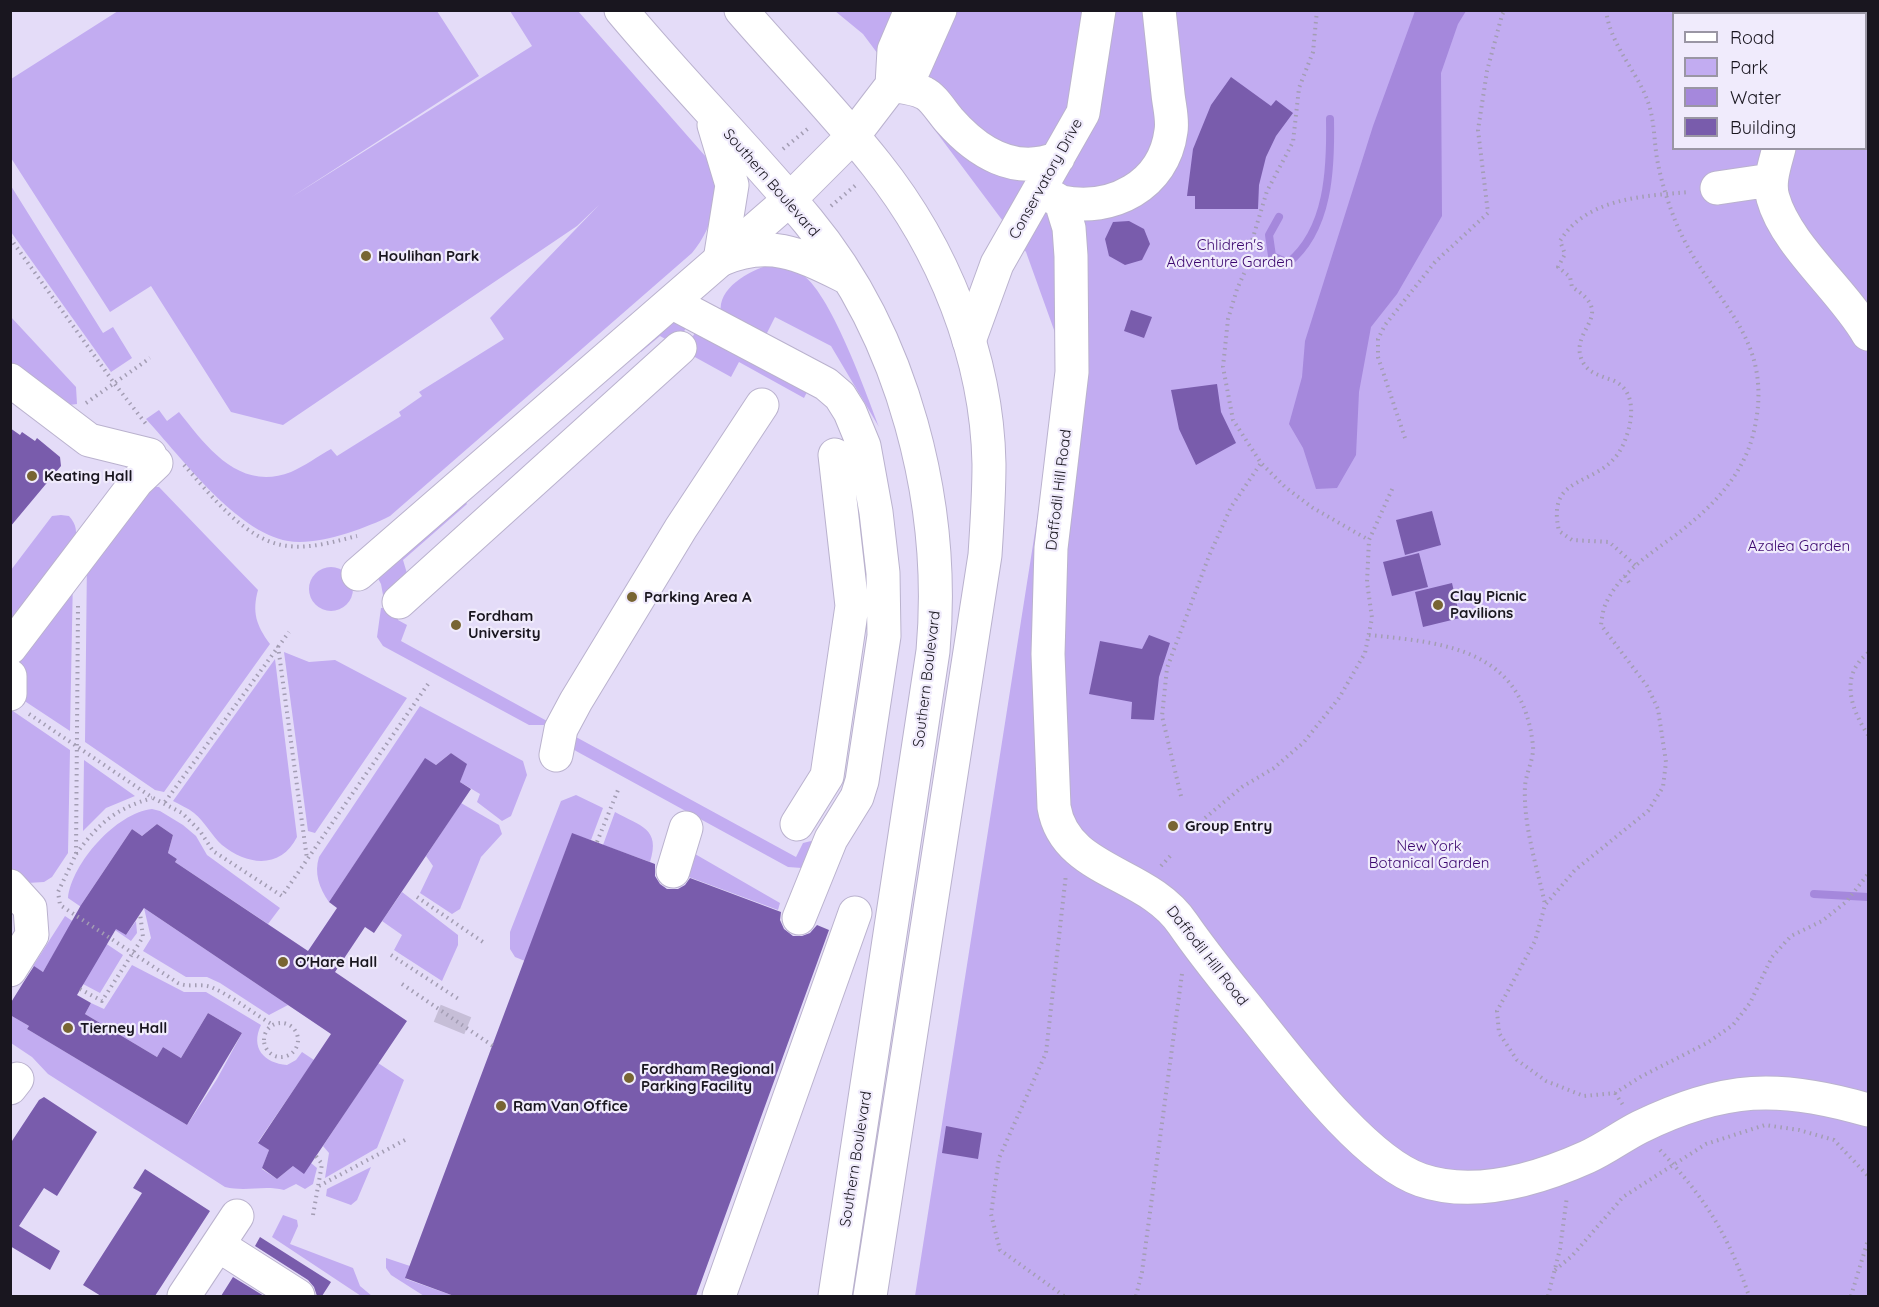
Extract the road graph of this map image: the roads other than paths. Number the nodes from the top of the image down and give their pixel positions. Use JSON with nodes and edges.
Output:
{"nodes":[{"id":1,"x":621,"y":10,"type":"edge"},
{"id":2,"x":741,"y":10,"type":"edge"},
{"id":3,"x":911,"y":10,"type":"edge"},
{"id":4,"x":940,"y":10,"type":"edge"},
{"id":5,"x":1100,"y":10,"type":"edge"},
{"id":6,"x":1159,"y":10,"type":"edge"},
{"id":7,"x":892,"y":85,"type":"junction"},
{"id":8,"x":711,"y":114,"type":"junction"},
{"id":9,"x":853,"y":136,"type":"junction"},
{"id":10,"x":1778,"y":150,"type":"edge"},
{"id":11,"x":1058,"y":158,"type":"junction"},
{"id":12,"x":1771,"y":180,"type":"junction"},
{"id":13,"x":1704,"y":190,"type":"road end"},
{"id":14,"x":1051,"y":196,"type":"junction"},
{"id":15,"x":789,"y":200,"type":"junction"},
{"id":16,"x":720,"y":260,"type":"junction"},
{"id":17,"x":846,"y":277,"type":"junction"},
{"id":18,"x":673,"y":303,"type":"junction"},
{"id":19,"x":1869,"y":334,"type":"edge"},
{"id":20,"x":969,"y":340,"type":"junction"},
{"id":21,"x":680,"y":348,"type":"dead end"},
{"id":22,"x":10,"y":380,"type":"edge"},
{"id":23,"x":762,"y":405,"type":"dead end"},
{"id":24,"x":835,"y":455,"type":"dead end"},
{"id":25,"x":358,"y":574,"type":"dead end"},
{"id":26,"x":399,"y":602,"type":"dead end"},
{"id":27,"x":10,"y":648,"type":"edge"},
{"id":28,"x":10,"y":676,"type":"edge"},
{"id":29,"x":15,"y":701,"type":"edge"},
{"id":30,"x":556,"y":755,"type":"dead end"},
{"id":31,"x":797,"y":824,"type":"dead end"},
{"id":32,"x":686,"y":828,"type":"dead end"},
{"id":33,"x":673,"y":871,"type":"dead end"},
{"id":34,"x":10,"y":885,"type":"edge"},
{"id":35,"x":855,"y":913,"type":"dead end"},
{"id":36,"x":799,"y":918,"type":"dead end"},
{"id":37,"x":10,"y":970,"type":"edge"},
{"id":38,"x":1869,"y":1110,"type":"edge"},
{"id":39,"x":237,"y":1216,"type":"dead end"},
{"id":40,"x":218,"y":1245,"type":"junction"},
{"id":41,"x":184,"y":1296,"type":"edge"},
{"id":42,"x":298,"y":1296,"type":"edge"},
{"id":43,"x":719,"y":1296,"type":"edge"},
{"id":44,"x":835,"y":1296,"type":"edge"},
{"id":45,"x":870,"y":1296,"type":"edge"}],
"edges":[{"from":1,"to":8,"type":"main road","name":"Southern Boulevard"},
{"from":2,"to":9,"type":"main road"},
{"from":3,"to":7,"type":"main road"},
{"from":4,"to":7,"type":"main road"},
{"from":5,"to":11,"type":"main road","name":"Conservatory Drive"},
{"from":6,"to":14,"type":"main road"},
{"from":7,"to":9,"type":"main road"},
{"from":7,"to":11,"type":"main road"},
{"from":8,"to":15,"type":"main road","name":"Southern Boulevard"},
{"from":8,"to":16,"type":"main road"},
{"from":9,"to":15,"type":"main road"},
{"from":9,"to":20,"type":"main road"},
{"from":10,"to":12,"type":"main road"},
{"from":11,"to":14,"type":"main road","name":"Conservatory Drive"},
{"from":12,"to":13,"type":"main road"},
{"from":12,"to":19,"type":"main road"},
{"from":14,"to":20,"type":"main road","name":"Conservatory Drive"},
{"from":14,"to":38,"type":"main road","name":"Daffodil Hill Road"},
{"from":15,"to":16,"type":"main road"},
{"from":15,"to":17,"type":"main road","name":"Southern Boulevard"},
{"from":16,"to":17,"type":"main road"},
{"from":16,"to":18,"type":"main road"},
{"from":17,"to":44,"type":"main road","name":"Southern Boulevard"},
{"from":18,"to":25,"type":"main road"},
{"from":18,"to":36,"type":"main road"},
{"from":20,"to":45,"type":"main road"},
{"from":21,"to":26,"type":"main road"},
{"from":22,"to":27,"type":"main road"},
{"from":23,"to":30,"type":"main road"},
{"from":24,"to":31,"type":"main road"},
{"from":28,"to":29,"type":"main road"},
{"from":32,"to":33,"type":"main road"},
{"from":34,"to":37,"type":"main road"},
{"from":35,"to":43,"type":"main road"},
{"from":39,"to":40,"type":"main road"},
{"from":40,"to":41,"type":"main road"},
{"from":40,"to":42,"type":"main road"}]}
